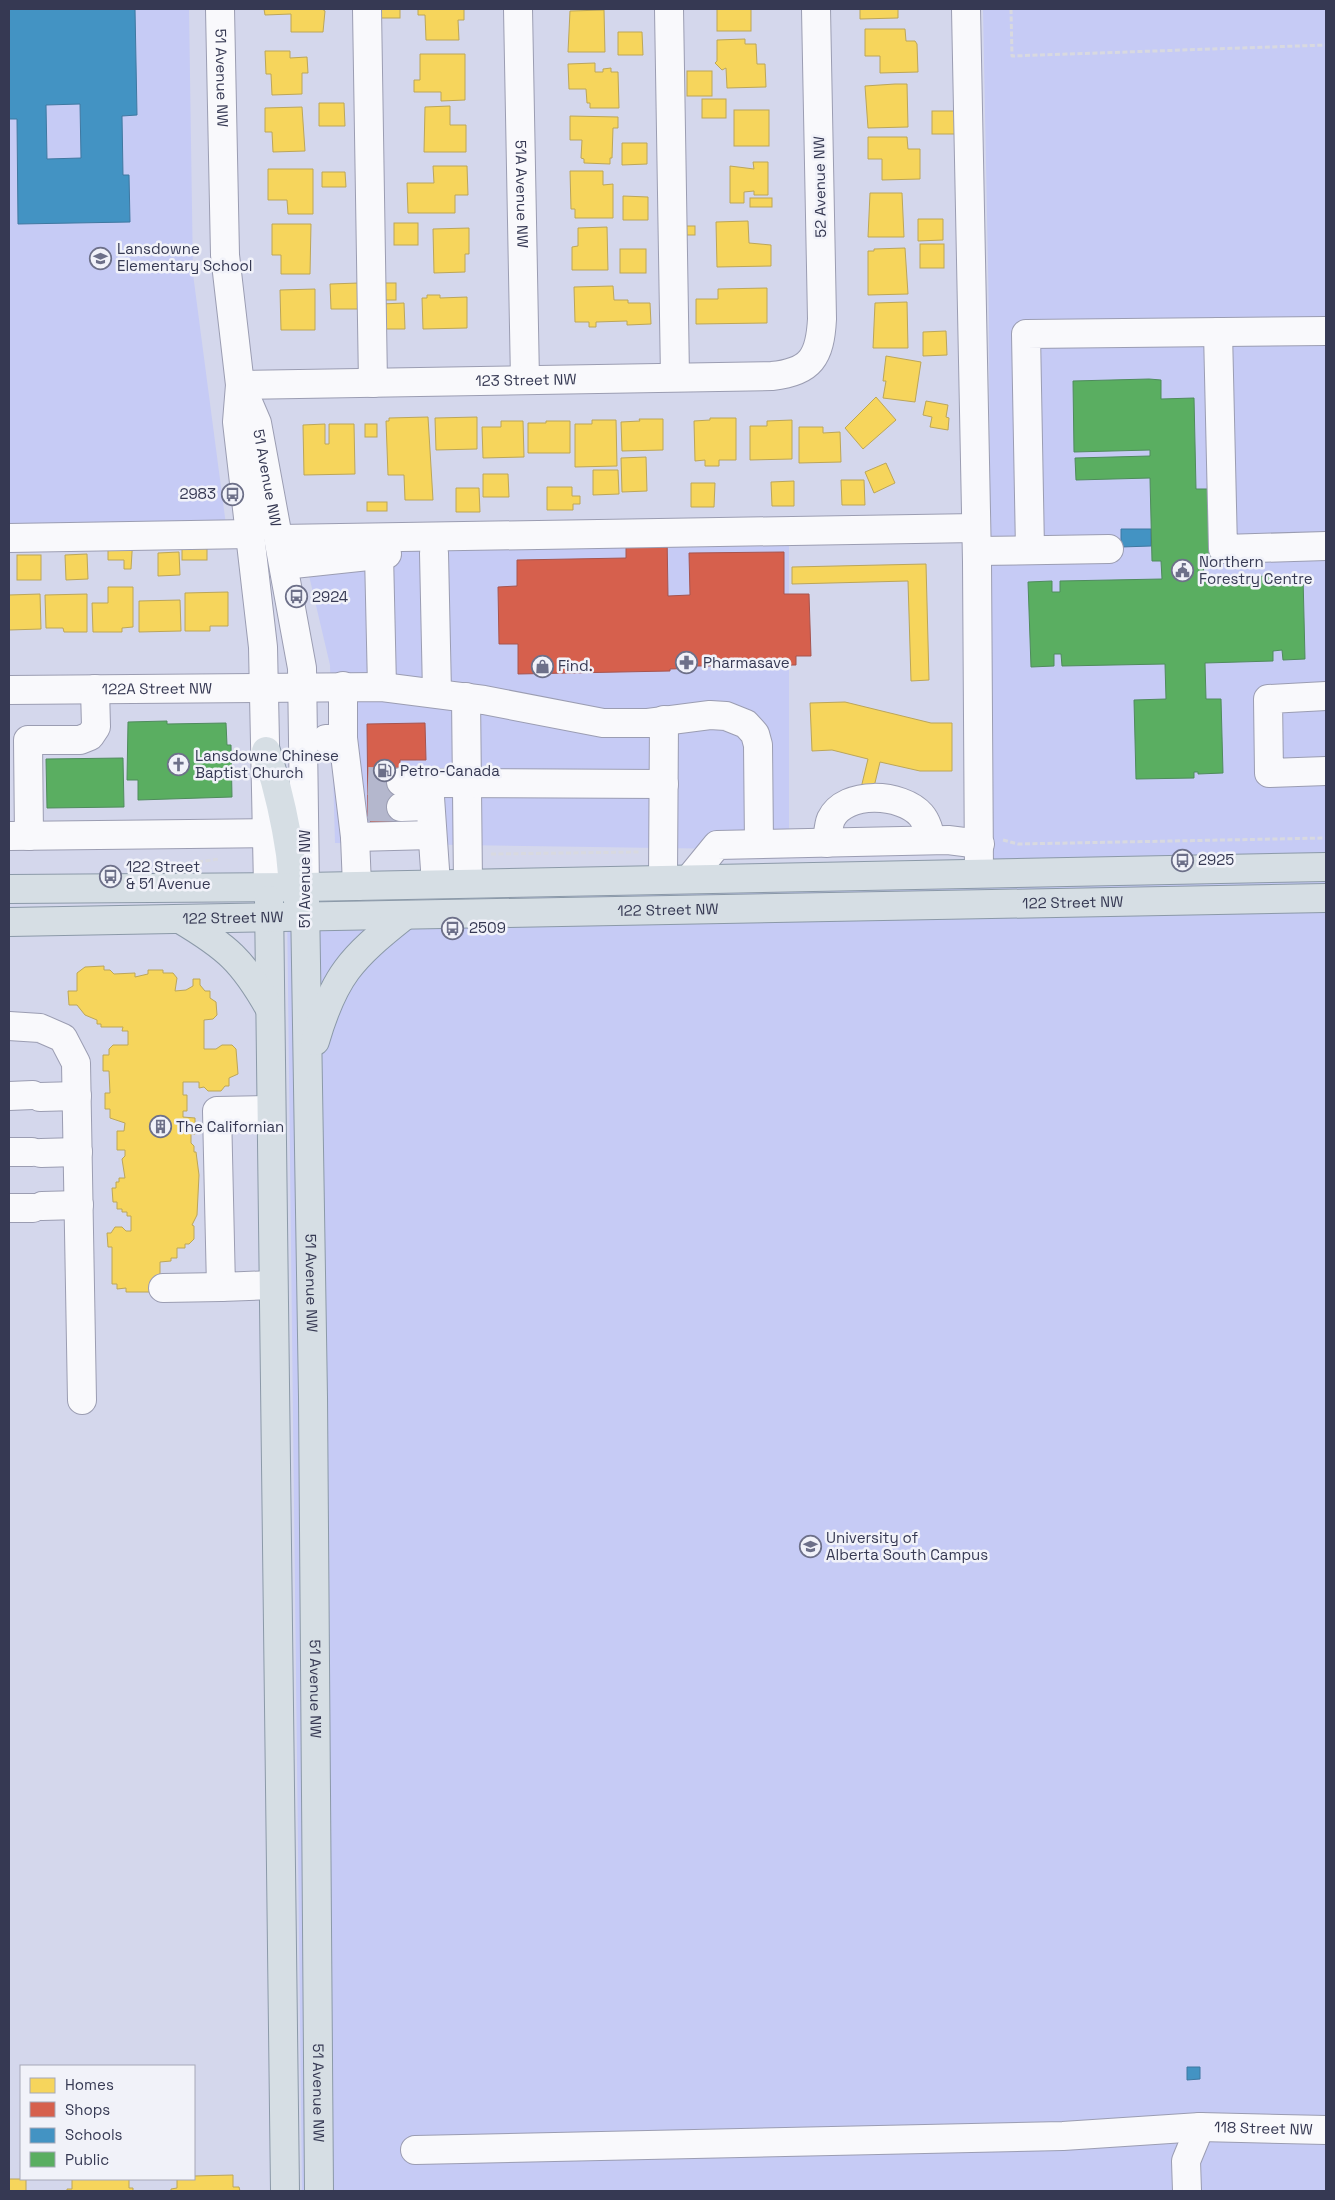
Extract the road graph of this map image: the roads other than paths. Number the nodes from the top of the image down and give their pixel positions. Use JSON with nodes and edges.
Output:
{"nodes":[{"id":1,"x":220,"y":9,"type":"edge"},
{"id":2,"x":367,"y":9,"type":"edge"},
{"id":3,"x":518,"y":9,"type":"edge"},
{"id":4,"x":668,"y":9,"type":"edge"},
{"id":5,"x":816,"y":9,"type":"edge"},
{"id":6,"x":966,"y":9,"type":"edge"},
{"id":7,"x":1326,"y":331,"type":"edge"},
{"id":8,"x":1218,"y":332,"type":"junction"},
{"id":9,"x":810,"y":364,"type":"joint"},
{"id":10,"x":675,"y":377,"type":"junction"},
{"id":11,"x":525,"y":380,"type":"junction"},
{"id":12,"x":373,"y":382,"type":"junction"},
{"id":13,"x":240,"y":385,"type":"junction"},
{"id":14,"x":251,"y":534,"type":"junction"},
{"id":15,"x":9,"y":538,"type":"edge"},
{"id":16,"x":279,"y":539,"type":"junction"},
{"id":17,"x":977,"y":540,"type":"junction"},
{"id":18,"x":1326,"y":546,"type":"edge"},
{"id":19,"x":1109,"y":548,"type":"dead end"},
{"id":20,"x":1030,"y":550,"type":"junction"},
{"id":21,"x":618,"y":553,"type":"dead end"},
{"id":22,"x":379,"y":554,"type":"junction"},
{"id":23,"x":434,"y":554,"type":"junction"},
{"id":24,"x":284,"y":565,"type":"junction"},
{"id":25,"x":304,"y":686,"type":"junction"},
{"id":26,"x":343,"y":686,"type":"junction"},
{"id":27,"x":265,"y":687,"type":"junction"},
{"id":28,"x":382,"y":687,"type":"junction"},
{"id":29,"x":95,"y":689,"type":"junction"},
{"id":30,"x":9,"y":690,"type":"edge"},
{"id":31,"x":437,"y":693,"type":"junction"},
{"id":32,"x":1326,"y":696,"type":"edge"},
{"id":33,"x":466,"y":697,"type":"junction"},
{"id":34,"x":664,"y":720,"type":"junction"},
{"id":35,"x":343,"y":738,"type":"junction"},
{"id":36,"x":305,"y":740,"type":"junction"},
{"id":37,"x":266,"y":751,"type":"junction"},
{"id":38,"x":1326,"y":771,"type":"edge"},
{"id":39,"x":467,"y":782,"type":"junction"},
{"id":40,"x":664,"y":784,"type":"junction"},
{"id":41,"x":401,"y":794,"type":"tunnel mouth"},
{"id":42,"x":430,"y":794,"type":"junction"},
{"id":43,"x":267,"y":834,"type":"junction"},
{"id":44,"x":432,"y":835,"type":"junction"},
{"id":45,"x":19,"y":836,"type":"edge"},
{"id":46,"x":355,"y":837,"type":"junction"},
{"id":47,"x":980,"y":839,"type":"junction"},
{"id":48,"x":931,"y":840,"type":"junction"},
{"id":49,"x":827,"y":842,"type":"junction"},
{"id":50,"x":759,"y":844,"type":"junction"},
{"id":51,"x":1326,"y":867,"type":"edge"},
{"id":52,"x":979,"y":873,"type":"junction"},
{"id":53,"x":676,"y":878,"type":"junction"},
{"id":54,"x":468,"y":883,"type":"junction"},
{"id":55,"x":436,"y":884,"type":"junction"},
{"id":56,"x":288,"y":886,"type":"junction"},
{"id":57,"x":357,"y":886,"type":"junction"},
{"id":58,"x":9,"y":888,"type":"edge"},
{"id":59,"x":1326,"y":898,"type":"edge"},
{"id":60,"x":404,"y":916,"type":"junction"},
{"id":61,"x":179,"y":918,"type":"junction"},
{"id":62,"x":286,"y":919,"type":"junction"},
{"id":63,"x":9,"y":922,"type":"edge"},
{"id":64,"x":270,"y":1010,"type":"junction"},
{"id":65,"x":9,"y":1026,"type":"edge"},
{"id":66,"x":308,"y":1064,"type":"junction"},
{"id":67,"x":27,"y":1096,"type":"edge"},
{"id":68,"x":77,"y":1096,"type":"junction"},
{"id":69,"x":271,"y":1110,"type":"junction"},
{"id":70,"x":309,"y":1150,"type":"junction"},
{"id":71,"x":27,"y":1152,"type":"edge"},
{"id":72,"x":78,"y":1152,"type":"junction"},
{"id":73,"x":79,"y":1205,"type":"junction"},
{"id":74,"x":28,"y":1207,"type":"edge"},
{"id":75,"x":272,"y":1286,"type":"junction"},
{"id":76,"x":221,"y":1287,"type":"junction"},
{"id":77,"x":162,"y":1288,"type":"dead end"},
{"id":78,"x":82,"y":1400,"type":"dead end"},
{"id":79,"x":1200,"y":2127,"type":"junction"},
{"id":80,"x":1326,"y":2130,"type":"edge"},
{"id":81,"x":415,"y":2150,"type":"dead end"},
{"id":82,"x":284,"y":2191,"type":"edge"},
{"id":83,"x":319,"y":2191,"type":"edge"},
{"id":84,"x":1187,"y":2191,"type":"edge"}],
"edges":[{"from":1,"to":13,"type":"street","name":"51 Avenue NW"},
{"from":2,"to":12,"type":"street"},
{"from":3,"to":11,"type":"street","name":"51A Avenue NW"},
{"from":4,"to":10,"type":"street"},
{"from":5,"to":9,"type":"street","name":"52 Avenue NW"},
{"from":6,"to":17,"type":"street"},
{"from":7,"to":8,"type":"street"},
{"from":8,"to":18,"type":"street"},
{"from":8,"to":20,"type":"street"},
{"from":9,"to":10,"type":"street","name":"123 Street NW"},
{"from":10,"to":11,"type":"street","name":"123 Street NW"},
{"from":11,"to":12,"type":"street","name":"123 Street NW"},
{"from":12,"to":13,"type":"street","name":"123 Street NW"},
{"from":13,"to":14,"type":"street","name":"51 Avenue NW"},
{"from":13,"to":16,"type":"street","name":"51 Avenue NW"},
{"from":14,"to":15,"type":"street"},
{"from":14,"to":27,"type":"street","name":"51 Avenue NW"},
{"from":16,"to":17,"type":"street"},
{"from":16,"to":24,"type":"street","name":"51 Avenue NW"},
{"from":17,"to":20,"type":"street"},
{"from":17,"to":47,"type":"street"},
{"from":19,"to":20,"type":"street"},
{"from":21,"to":23,"type":"street"},
{"from":22,"to":23,"type":"street"},
{"from":22,"to":24,"type":"street"},
{"from":22,"to":28,"type":"street"},
{"from":23,"to":31,"type":"street"},
{"from":24,"to":25,"type":"street","name":"51 Avenue NW"},
{"from":25,"to":26,"type":"street","name":"122A Street NW"},
{"from":25,"to":27,"type":"street","name":"122A Street NW"},
{"from":25,"to":36,"type":"street","name":"51 Avenue NW"},
{"from":26,"to":28,"type":"street","name":"122A Street NW"},
{"from":26,"to":35,"type":"street"},
{"from":27,"to":29,"type":"street","name":"122A Street NW"},
{"from":27,"to":37,"type":"street","name":"51 Avenue NW"},
{"from":28,"to":31,"type":"street","name":"122A Street NW"},
{"from":29,"to":30,"type":"street","name":"122A Street NW"},
{"from":29,"to":45,"type":"street"},
{"from":31,"to":33,"type":"street","name":"122A Street NW"},
{"from":32,"to":38,"type":"street"},
{"from":33,"to":34,"type":"street","name":"122A Street NW"},
{"from":33,"to":39,"type":"street"},
{"from":34,"to":40,"type":"street"},
{"from":34,"to":50,"type":"street","name":"122A Street NW"},
{"from":35,"to":36,"type":"street"},
{"from":35,"to":46,"type":"street"},
{"from":36,"to":56,"type":"street","name":"51 Avenue NW"},
{"from":37,"to":43,"type":"street","name":"51 Avenue NW"},
{"from":37,"to":56,"type":"main road"},
{"from":39,"to":40,"type":"street"},
{"from":39,"to":42,"type":"street"},
{"from":39,"to":54,"type":"street"},
{"from":40,"to":53,"type":"street"},
{"from":41,"to":42,"type":"street"},
{"from":42,"to":44,"type":"street"},
{"from":43,"to":45,"type":"street"},
{"from":43,"to":56,"type":"street","name":"51 Avenue NW"},
{"from":44,"to":46,"type":"street"},
{"from":44,"to":55,"type":"street"},
{"from":46,"to":57,"type":"street"},
{"from":47,"to":48,"type":"street"},
{"from":47,"to":52,"type":"street"},
{"from":48,"to":49,"type":"street"},
{"from":48,"to":49,"type":"street"},
{"from":49,"to":50,"type":"street"},
{"from":50,"to":53,"type":"street"},
{"from":51,"to":52,"type":"main road"},
{"from":52,"to":53,"type":"main road"},
{"from":53,"to":54,"type":"main road"},
{"from":54,"to":55,"type":"main road"},
{"from":55,"to":57,"type":"main road"},
{"from":56,"to":57,"type":"main road"},
{"from":56,"to":58,"type":"main road"},
{"from":56,"to":62,"type":"main road","name":"51 Avenue NW"},
{"from":56,"to":62,"type":"main road"},
{"from":59,"to":60,"type":"main road","name":"122 Street NW"},
{"from":60,"to":62,"type":"main road","name":"122 Street NW"},
{"from":60,"to":66,"type":"main road"},
{"from":61,"to":62,"type":"main road","name":"122 Street NW"},
{"from":61,"to":63,"type":"main road","name":"122 Street NW"},
{"from":61,"to":64,"type":"main road"},
{"from":62,"to":64,"type":"main road","name":"51 Avenue NW"},
{"from":62,"to":66,"type":"main road","name":"51 Avenue NW"},
{"from":62,"to":70,"type":"main road"},
{"from":64,"to":69,"type":"main road","name":"51 Avenue NW"},
{"from":65,"to":68,"type":"street"},
{"from":66,"to":70,"type":"main road","name":"51 Avenue NW"},
{"from":67,"to":68,"type":"street"},
{"from":68,"to":72,"type":"street"},
{"from":69,"to":75,"type":"main road","name":"51 Avenue NW"},
{"from":69,"to":76,"type":"street"},
{"from":70,"to":83,"type":"main road","name":"51 Avenue NW"},
{"from":71,"to":72,"type":"street"},
{"from":72,"to":73,"type":"street"},
{"from":73,"to":74,"type":"street"},
{"from":73,"to":78,"type":"street"},
{"from":75,"to":76,"type":"street"},
{"from":75,"to":82,"type":"main road","name":"51 Avenue NW"},
{"from":76,"to":77,"type":"street"},
{"from":79,"to":80,"type":"street","name":"118 Street NW"},
{"from":79,"to":81,"type":"street","name":"118 Street NW"},
{"from":79,"to":84,"type":"street"}]}
